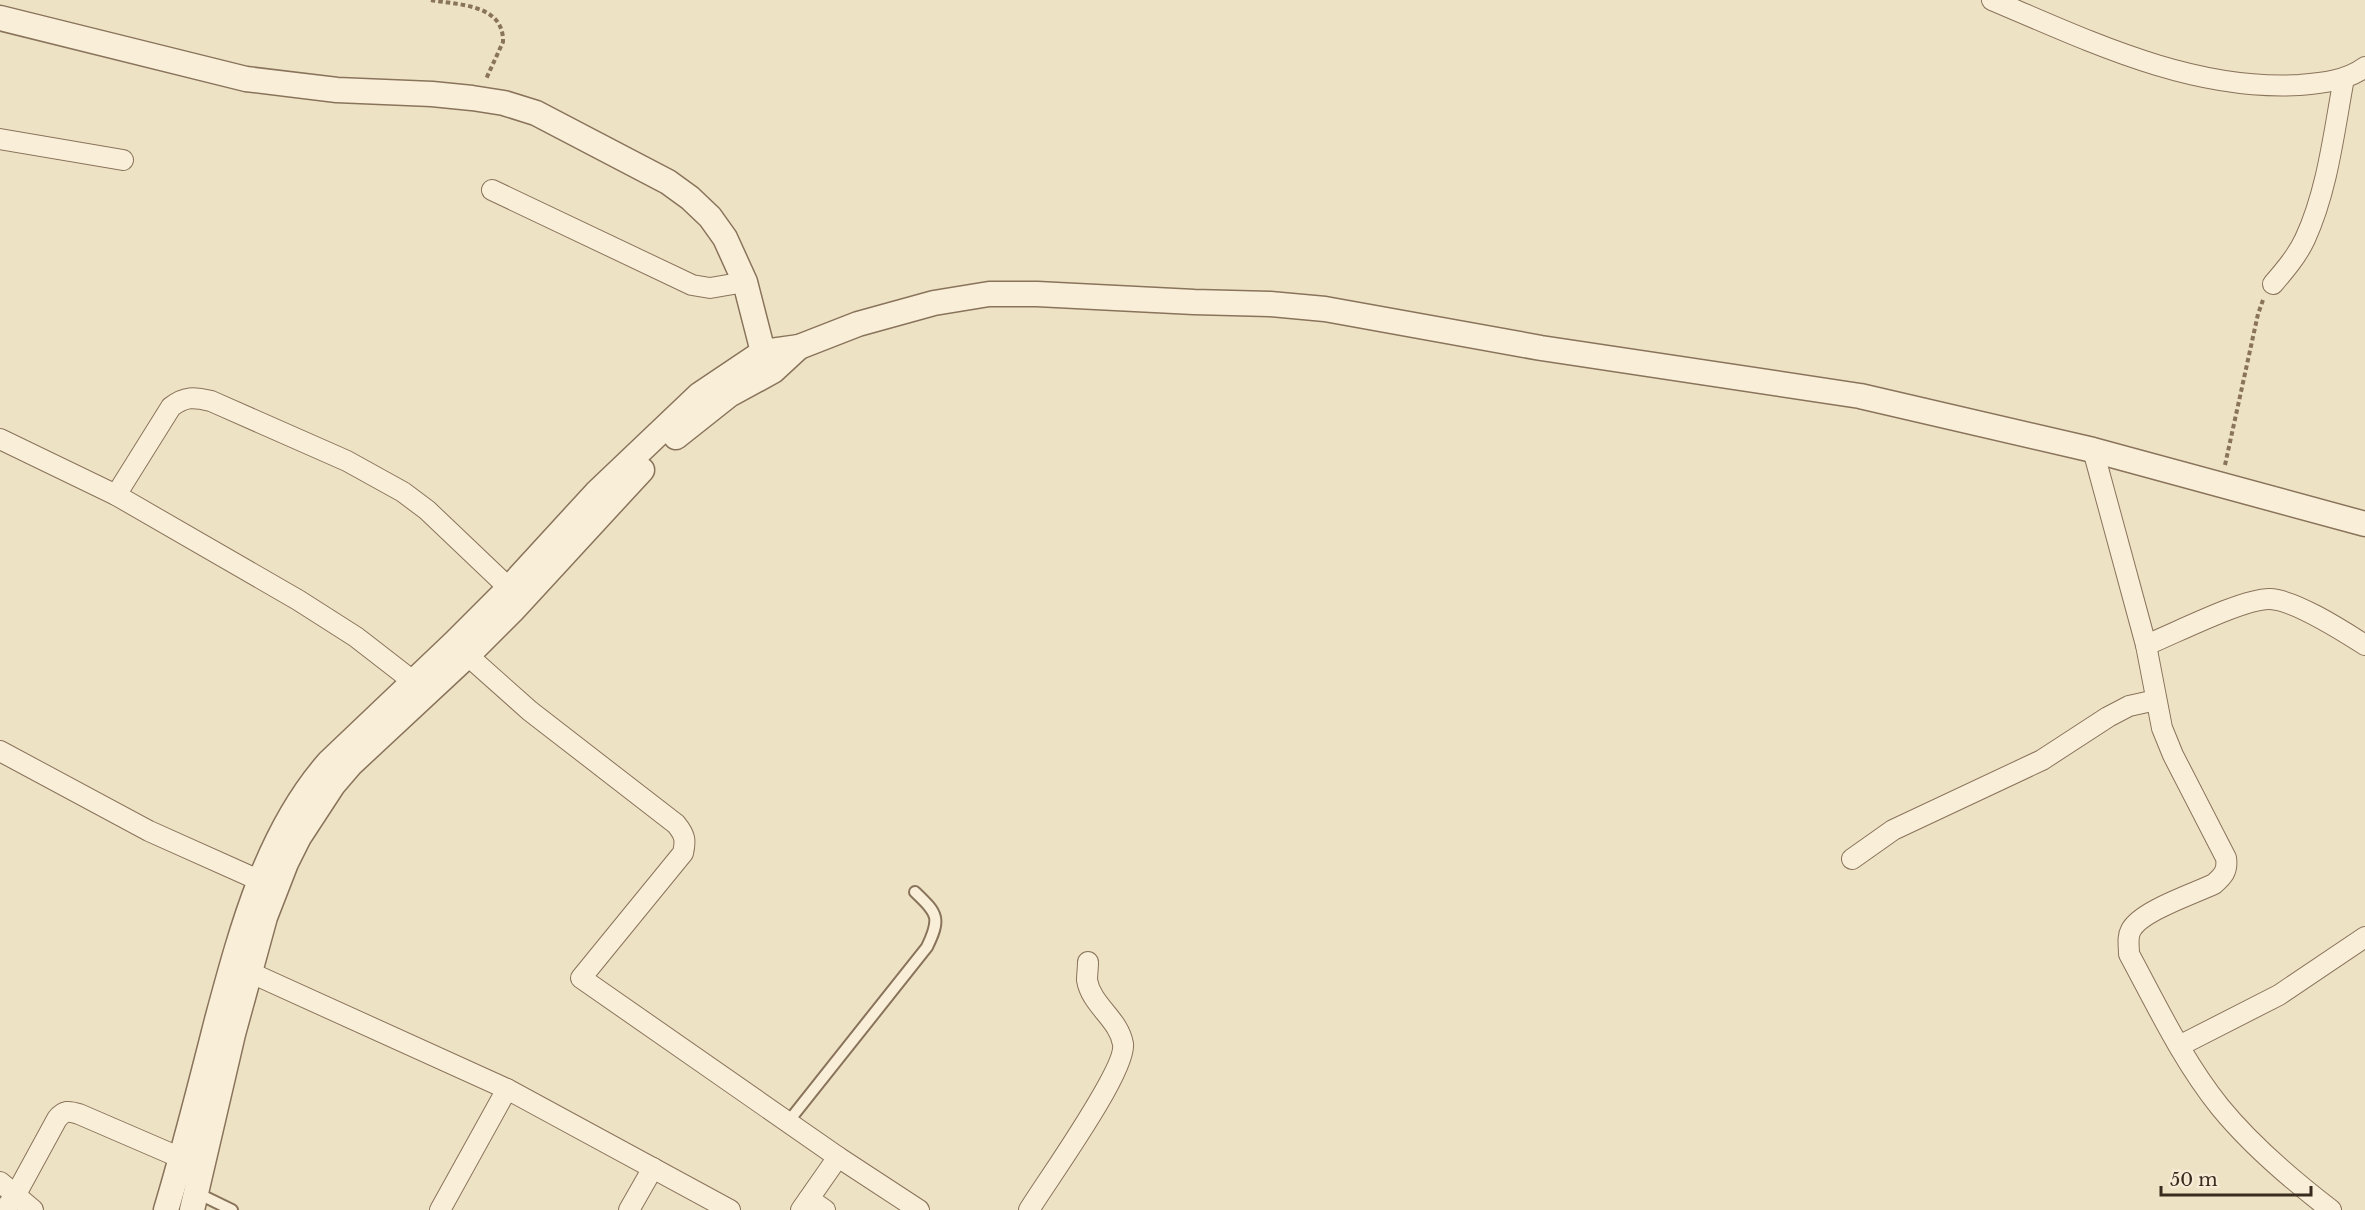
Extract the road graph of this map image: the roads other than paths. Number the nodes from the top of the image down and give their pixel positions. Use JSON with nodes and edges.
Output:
{"nodes":[{"id":1,"x":1992,"y":0,"type":"edge"},
{"id":2,"x":0,"y":18,"type":"edge"},
{"id":3,"x":2365,"y":67,"type":"edge"},
{"id":4,"x":2344,"y":78,"type":"junction"},
{"id":5,"x":0,"y":139,"type":"edge"},
{"id":6,"x":123,"y":160,"type":"dead end"},
{"id":7,"x":492,"y":190,"type":"dead end"},
{"id":8,"x":745,"y":282,"type":"junction"},
{"id":9,"x":2273,"y":284,"type":"road end"},
{"id":10,"x":768,"y":361,"type":"junction"},
{"id":11,"x":0,"y":439,"type":"edge"},
{"id":12,"x":2093,"y":450,"type":"junction"},
{"id":13,"x":116,"y":495,"type":"junction"},
{"id":14,"x":2365,"y":524,"type":"edge"},
{"id":15,"x":509,"y":588,"type":"junction"},
{"id":16,"x":2146,"y":645,"type":"junction"},
{"id":17,"x":2365,"y":645,"type":"edge"},
{"id":18,"x":461,"y":649,"type":"junction"},
{"id":19,"x":414,"y":682,"type":"junction"},
{"id":20,"x":2156,"y":700,"type":"junction"},
{"id":21,"x":0,"y":751,"type":"edge"},
{"id":22,"x":1852,"y":858,"type":"dead end"},
{"id":23,"x":268,"y":884,"type":"junction"},
{"id":24,"x":915,"y":892,"type":"dead end"},
{"id":25,"x":2365,"y":937,"type":"edge"},
{"id":26,"x":1088,"y":962,"type":"dead end"},
{"id":27,"x":249,"y":972,"type":"junction"},
{"id":28,"x":2179,"y":1046,"type":"junction"},
{"id":29,"x":507,"y":1089,"type":"junction"},
{"id":30,"x":788,"y":1122,"type":"junction"},
{"id":31,"x":838,"y":1157,"type":"junction"},
{"id":32,"x":180,"y":1158,"type":"junction"},
{"id":33,"x":653,"y":1168,"type":"junction"},
{"id":34,"x":0,"y":1182,"type":"edge"},
{"id":35,"x":194,"y":1201,"type":"edge"},
{"id":36,"x":10,"y":1203,"type":"edge"},
{"id":37,"x":805,"y":1205,"type":"edge"},
{"id":38,"x":2320,"y":1207,"type":"edge"},
{"id":39,"x":447,"y":1208,"type":"edge"},
{"id":40,"x":33,"y":1210,"type":"edge"},
{"id":41,"x":166,"y":1210,"type":"edge"},
{"id":42,"x":232,"y":1210,"type":"edge"},
{"id":43,"x":629,"y":1210,"type":"edge"},
{"id":44,"x":730,"y":1210,"type":"edge"},
{"id":45,"x":825,"y":1210,"type":"edge"},
{"id":46,"x":919,"y":1210,"type":"edge"},
{"id":47,"x":1029,"y":1210,"type":"edge"}],
"edges":[{"from":1,"to":4,"type":"street"},
{"from":2,"to":8,"type":"street"},
{"from":3,"to":4,"type":"street"},
{"from":4,"to":9,"type":"street"},
{"from":5,"to":6,"type":"street"},
{"from":7,"to":8,"type":"street"},
{"from":8,"to":10,"type":"street"},
{"from":10,"to":12,"type":"street"},
{"from":10,"to":15,"type":"street"},
{"from":10,"to":18,"type":"street"},
{"from":11,"to":13,"type":"street"},
{"from":12,"to":14,"type":"street"},
{"from":12,"to":16,"type":"street"},
{"from":13,"to":15,"type":"street"},
{"from":13,"to":19,"type":"street"},
{"from":15,"to":18,"type":"street"},
{"from":16,"to":17,"type":"street"},
{"from":16,"to":20,"type":"street"},
{"from":18,"to":19,"type":"street"},
{"from":18,"to":23,"type":"street"},
{"from":18,"to":30,"type":"street"},
{"from":19,"to":23,"type":"street"},
{"from":20,"to":22,"type":"street"},
{"from":20,"to":28,"type":"street"},
{"from":21,"to":23,"type":"street"},
{"from":23,"to":27,"type":"street"},
{"from":23,"to":32,"type":"street"},
{"from":24,"to":30,"type":"lane"},
{"from":25,"to":28,"type":"street"},
{"from":26,"to":47,"type":"street"},
{"from":27,"to":29,"type":"street"},
{"from":27,"to":35,"type":"street"},
{"from":28,"to":38,"type":"street"},
{"from":29,"to":33,"type":"street"},
{"from":29,"to":39,"type":"street"},
{"from":30,"to":31,"type":"street"},
{"from":31,"to":37,"type":"street"},
{"from":31,"to":46,"type":"street"},
{"from":32,"to":36,"type":"street"},
{"from":32,"to":41,"type":"street"},
{"from":33,"to":43,"type":"street"},
{"from":33,"to":44,"type":"street"},
{"from":34,"to":36,"type":"street"},
{"from":35,"to":42,"type":"lane"},
{"from":36,"to":40,"type":"street"},
{"from":37,"to":45,"type":"street"}]}
